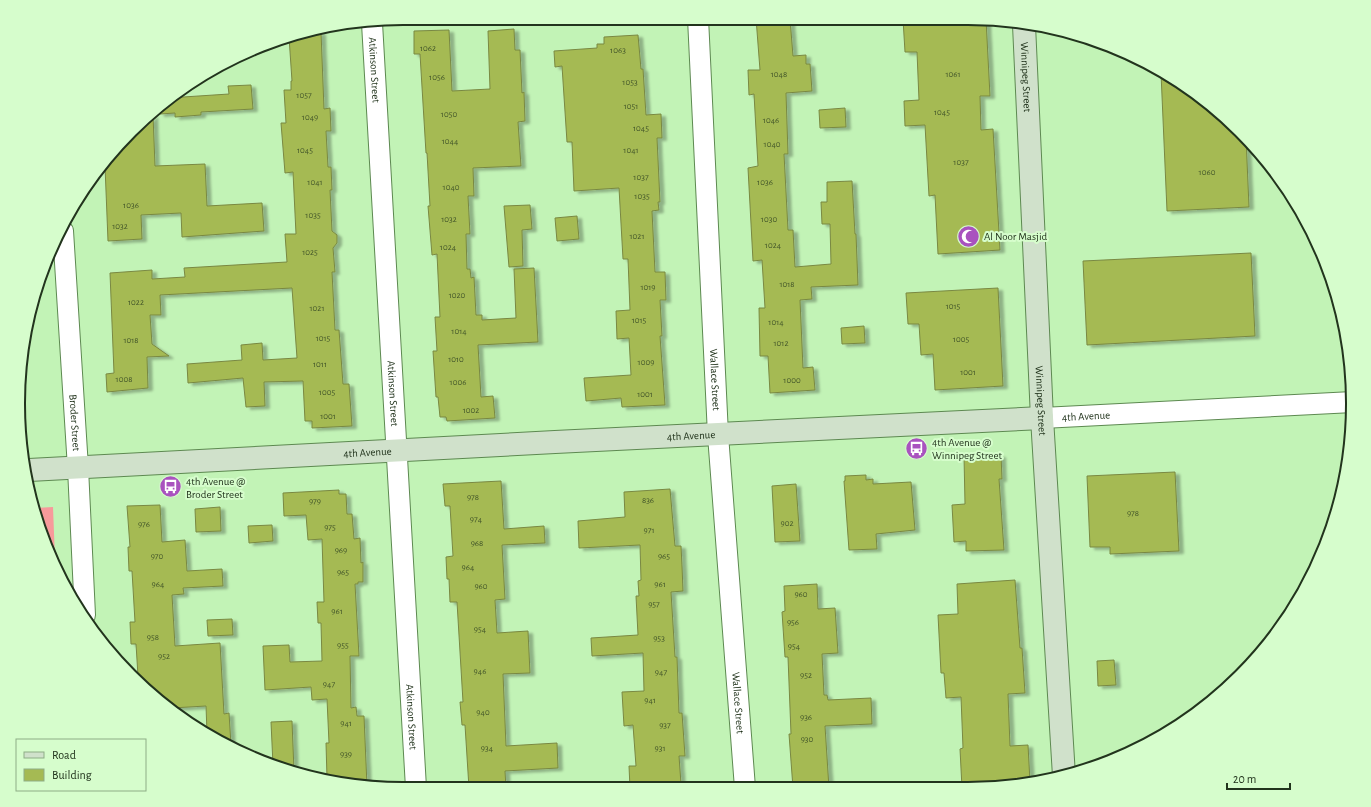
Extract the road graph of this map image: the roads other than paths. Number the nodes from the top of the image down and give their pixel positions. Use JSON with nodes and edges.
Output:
{"nodes":[{"id":1,"x":698,"y":25,"type":"edge"},
{"id":2,"x":372,"y":27,"type":"edge"},
{"id":3,"x":1024,"y":29,"type":"edge"},
{"id":4,"x":63,"y":239,"type":"edge"},
{"id":5,"x":1346,"y":402,"type":"edge"},
{"id":6,"x":1042,"y":418,"type":"junction"},
{"id":7,"x":718,"y":434,"type":"junction"},
{"id":8,"x":397,"y":450,"type":"junction"},
{"id":9,"x":78,"y":468,"type":"junction"},
{"id":10,"x":31,"y":470,"type":"edge"},
{"id":11,"x":85,"y":607,"type":"edge"},
{"id":12,"x":1064,"y":769,"type":"edge"},
{"id":13,"x":416,"y":782,"type":"edge"},
{"id":14,"x":744,"y":782,"type":"edge"}],
"edges":[{"from":1,"to":7,"type":"street","name":"Wallace Street"},
{"from":2,"to":8,"type":"street","name":"Atkinson Street"},
{"from":3,"to":6,"type":"street","name":"Winnipeg Street"},
{"from":4,"to":9,"type":"street","name":"Broder Street"},
{"from":5,"to":6,"type":"street","name":"4th Avenue"},
{"from":6,"to":7,"type":"street","name":"4th Avenue"},
{"from":6,"to":12,"type":"street","name":"Winnipeg Street"},
{"from":7,"to":8,"type":"street","name":"4th Avenue"},
{"from":7,"to":14,"type":"street","name":"Wallace Street"},
{"from":8,"to":9,"type":"street","name":"4th Avenue"},
{"from":8,"to":13,"type":"street","name":"Atkinson Street"},
{"from":9,"to":10,"type":"street","name":"4th Avenue"},
{"from":9,"to":11,"type":"street","name":"Broder Street"}]}
